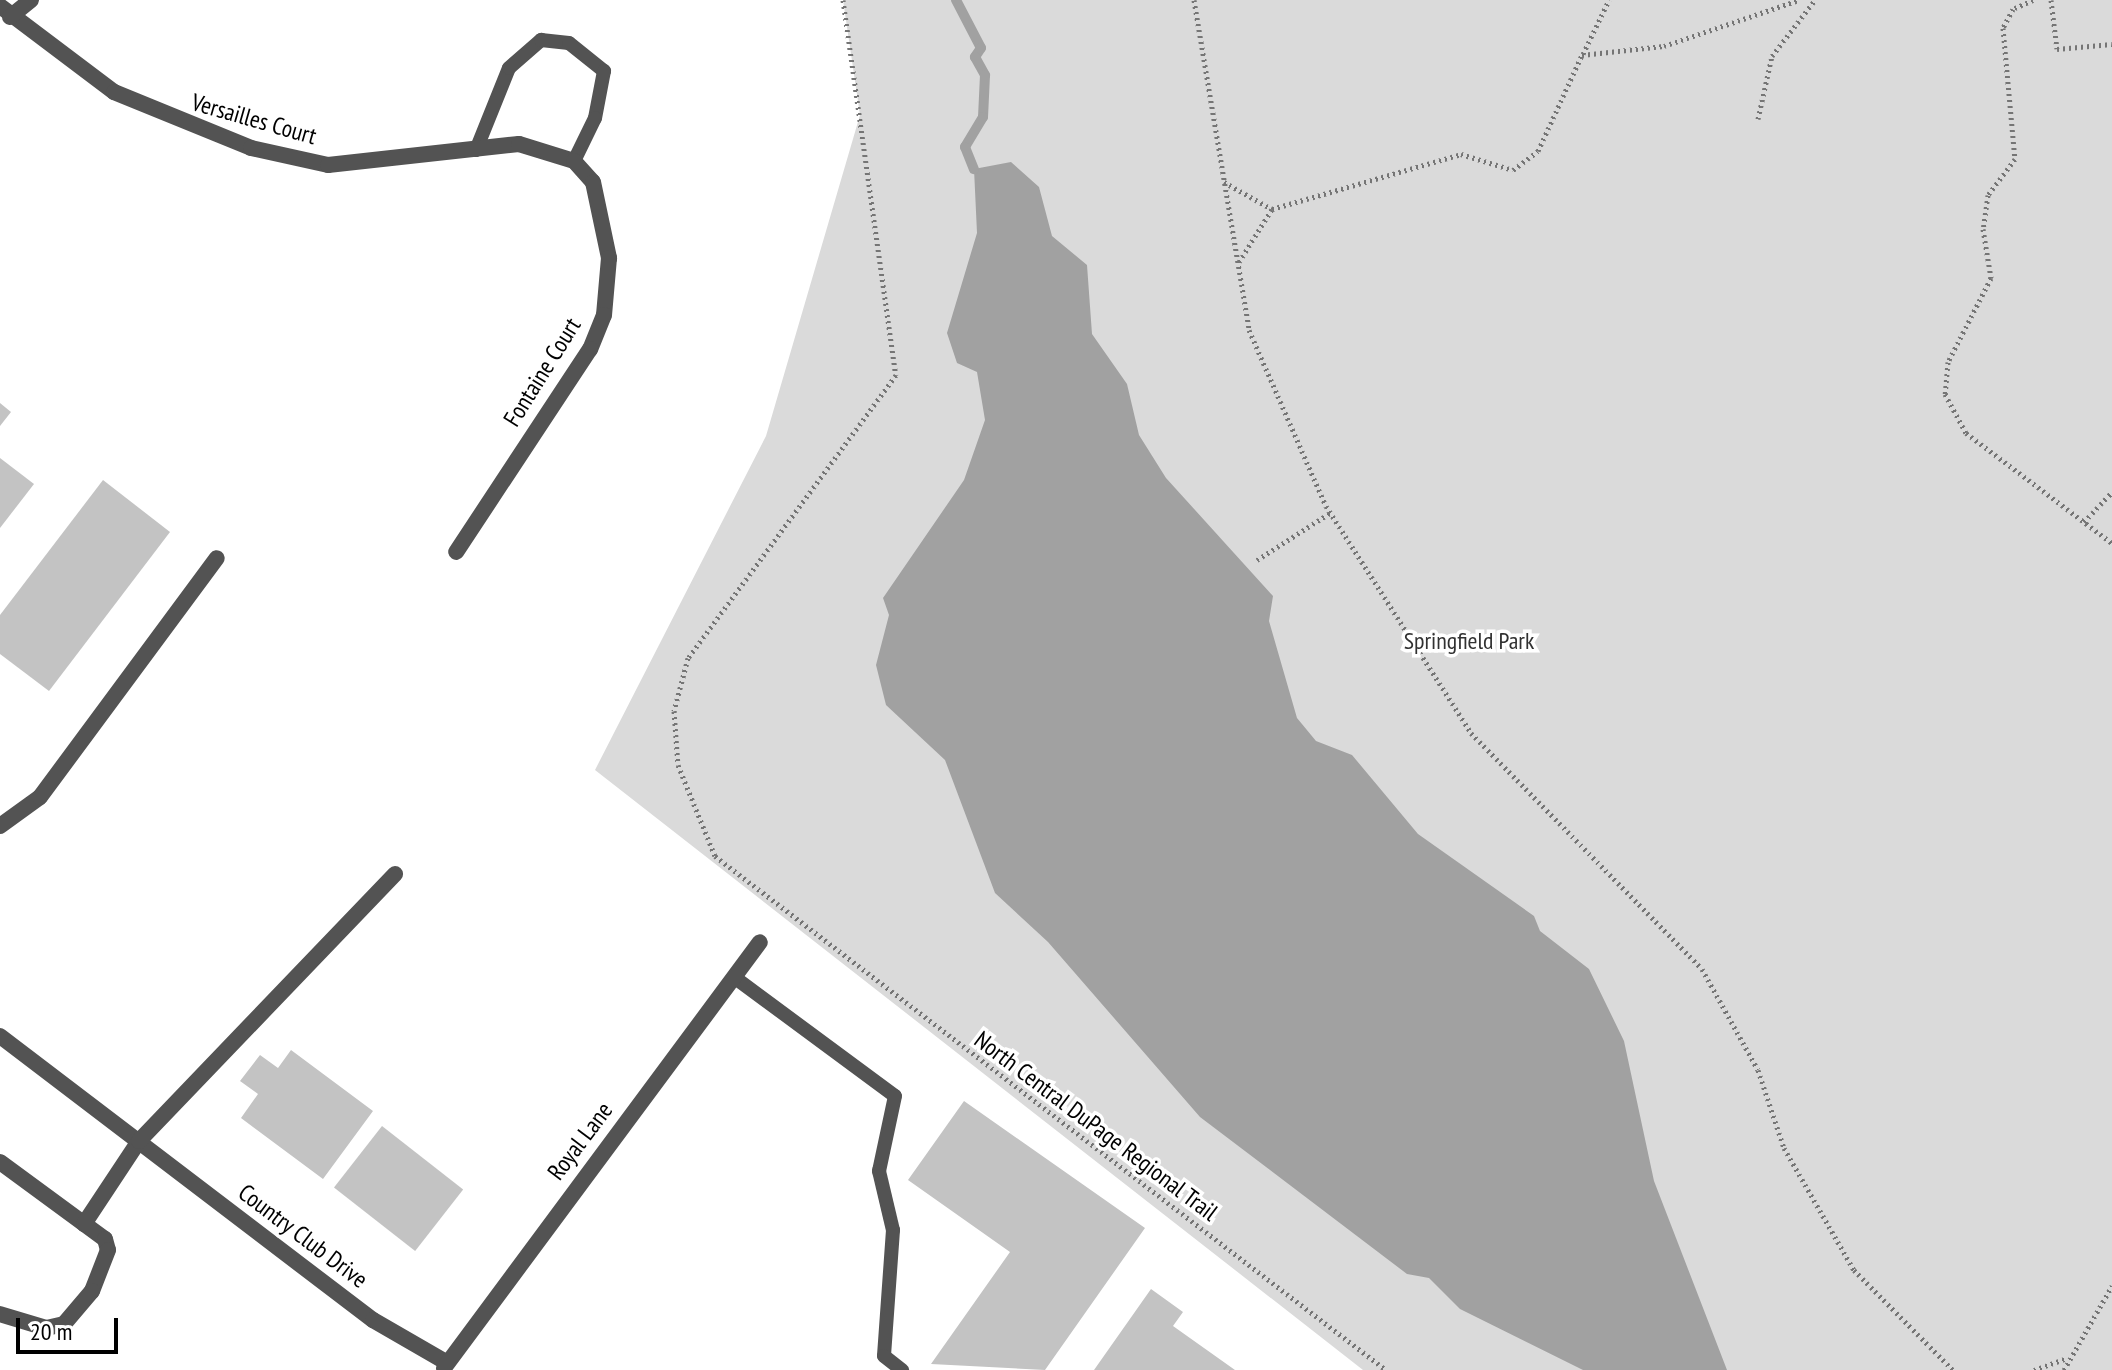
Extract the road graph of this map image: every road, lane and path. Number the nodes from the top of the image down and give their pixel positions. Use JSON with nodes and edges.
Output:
{"nodes":[{"id":1,"x":31,"y":0,"type":"edge"},
{"id":2,"x":843,"y":0,"type":"edge"},
{"id":3,"x":1194,"y":0,"type":"edge"},
{"id":4,"x":1609,"y":0,"type":"edge"},
{"id":5,"x":1799,"y":0,"type":"edge"},
{"id":6,"x":1815,"y":0,"type":"edge"},
{"id":7,"x":2033,"y":0,"type":"edge"},
{"id":8,"x":2051,"y":0,"type":"edge"},
{"id":9,"x":5,"y":12,"type":"edge"},
{"id":10,"x":2112,"y":44,"type":"edge"},
{"id":11,"x":1582,"y":55,"type":"junction"},
{"id":12,"x":1758,"y":119,"type":"dead end"},
{"id":13,"x":476,"y":150,"type":"junction"},
{"id":14,"x":574,"y":161,"type":"junction"},
{"id":15,"x":1224,"y":182,"type":"junction"},
{"id":16,"x":1272,"y":209,"type":"junction"},
{"id":17,"x":1238,"y":265,"type":"junction"},
{"id":18,"x":2112,"y":492,"type":"edge"},
{"id":19,"x":1330,"y":513,"type":"junction"},
{"id":20,"x":2084,"y":522,"type":"junction"},
{"id":21,"x":2112,"y":543,"type":"edge"},
{"id":22,"x":456,"y":552,"type":"dead end"},
{"id":23,"x":217,"y":558,"type":"dead end"},
{"id":24,"x":1257,"y":560,"type":"dead end"},
{"id":25,"x":0,"y":826,"type":"edge"},
{"id":26,"x":395,"y":874,"type":"dead end"},
{"id":27,"x":760,"y":942,"type":"dead end"},
{"id":28,"x":734,"y":977,"type":"junction"},
{"id":29,"x":0,"y":1036,"type":"edge"},
{"id":30,"x":139,"y":1141,"type":"junction"},
{"id":31,"x":0,"y":1162,"type":"edge"},
{"id":32,"x":84,"y":1224,"type":"junction"},
{"id":33,"x":2112,"y":1286,"type":"edge"},
{"id":34,"x":0,"y":1314,"type":"edge"},
{"id":35,"x":2068,"y":1358,"type":"junction"},
{"id":36,"x":444,"y":1366,"type":"edge"},
{"id":37,"x":902,"y":1370,"type":"edge"},
{"id":38,"x":1386,"y":1370,"type":"edge"},
{"id":39,"x":1953,"y":1370,"type":"edge"},
{"id":40,"x":2034,"y":1370,"type":"edge"},
{"id":41,"x":2064,"y":1370,"type":"edge"}],
"edges":[{"from":1,"to":9,"type":"street"},
{"from":2,"to":38,"type":"path","name":"North Central DuPage Regional Trail"},
{"from":3,"to":15,"type":"path"},
{"from":4,"to":11,"type":"path"},
{"from":5,"to":11,"type":"path"},
{"from":6,"to":12,"type":"path"},
{"from":7,"to":20,"type":"path"},
{"from":8,"to":10,"type":"path"},
{"from":9,"to":13,"type":"street","name":"Versailles Court"},
{"from":11,"to":16,"type":"path"},
{"from":13,"to":14,"type":"street","name":"Versailles Court"},
{"from":13,"to":14,"type":"lane"},
{"from":14,"to":22,"type":"street","name":"Fontaine Court"},
{"from":15,"to":16,"type":"path"},
{"from":15,"to":17,"type":"path"},
{"from":16,"to":17,"type":"path"},
{"from":17,"to":19,"type":"path"},
{"from":18,"to":20,"type":"path"},
{"from":19,"to":24,"type":"path"},
{"from":19,"to":39,"type":"path"},
{"from":20,"to":21,"type":"path"},
{"from":23,"to":25,"type":"street"},
{"from":26,"to":30,"type":"street"},
{"from":27,"to":28,"type":"street","name":"Royal Lane"},
{"from":28,"to":36,"type":"street","name":"Royal Lane"},
{"from":28,"to":37,"type":"lane"},
{"from":29,"to":30,"type":"street","name":"Country Club Drive"},
{"from":30,"to":32,"type":"street"},
{"from":30,"to":36,"type":"street","name":"Country Club Drive"},
{"from":31,"to":32,"type":"street"},
{"from":32,"to":34,"type":"street"},
{"from":33,"to":35,"type":"path"},
{"from":35,"to":40,"type":"path"},
{"from":35,"to":41,"type":"path"}]}
